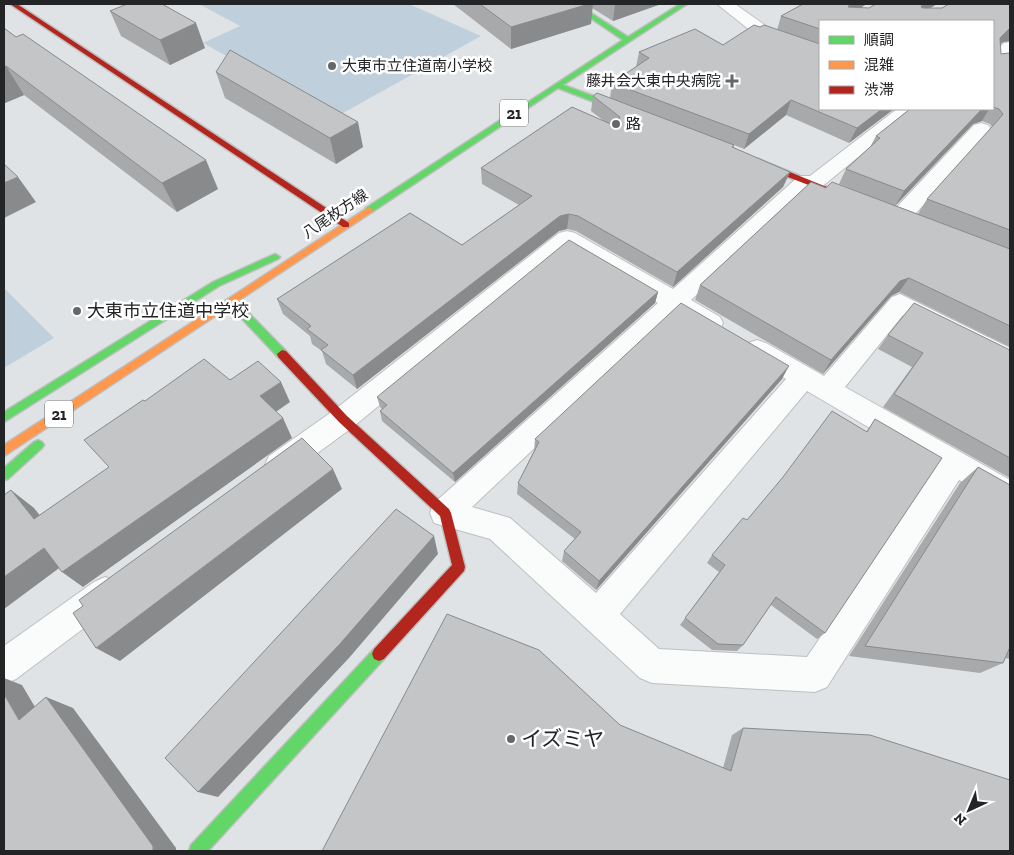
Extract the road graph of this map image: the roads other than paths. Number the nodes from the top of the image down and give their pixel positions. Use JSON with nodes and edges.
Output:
{"nodes":[{"id":1,"x":13,"y":4,"type":"edge"},
{"id":2,"x":574,"y":4,"type":"edge"},
{"id":3,"x":684,"y":4,"type":"edge"},
{"id":4,"x":725,"y":4,"type":"edge"},
{"id":5,"x":628,"y":40,"type":"junction"},
{"id":6,"x":1010,"y":46,"type":"edge"},
{"id":7,"x":813,"y":51,"type":"edge"},
{"id":8,"x":994,"y":61,"type":"edge"},
{"id":9,"x":557,"y":85,"type":"junction"},
{"id":10,"x":907,"y":110,"type":"edge"},
{"id":11,"x":640,"y":117,"type":"edge"},
{"id":12,"x":981,"y":129,"type":"dead end"},
{"id":13,"x":742,"y":156,"type":"edge"},
{"id":14,"x":809,"y":182,"type":"junction"},
{"id":15,"x":856,"y":200,"type":"edge"},
{"id":16,"x":900,"y":217,"type":"edge"},
{"id":17,"x":346,"y":225,"type":"junction"},
{"id":18,"x":232,"y":302,"type":"junction"},
{"id":19,"x":675,"y":303,"type":"junction"},
{"id":20,"x":1010,"y":359,"type":"edge"},
{"id":21,"x":114,"y":378,"type":"junction"},
{"id":22,"x":815,"y":383,"type":"junction"},
{"id":23,"x":4,"y":418,"type":"edge"},
{"id":24,"x":343,"y":419,"type":"junction"},
{"id":25,"x":4,"y":450,"type":"edge"},
{"id":26,"x":954,"y":463,"type":"junction"},
{"id":27,"x":4,"y":474,"type":"edge"},
{"id":28,"x":256,"y":482,"type":"edge"},
{"id":29,"x":1010,"y":495,"type":"edge"},
{"id":30,"x":445,"y":513,"type":"junction"},
{"id":31,"x":122,"y":581,"type":"edge"},
{"id":32,"x":598,"y":616,"type":"junction"},
{"id":33,"x":4,"y":668,"type":"edge"},
{"id":34,"x":197,"y":851,"type":"edge"}],
"edges":[{"from":1,"to":17,"type":"street"},
{"from":2,"to":5,"type":"street"},
{"from":3,"to":5,"type":"street","name":"八尾枚方線","number":"21"},
{"from":4,"to":7,"type":"street"},
{"from":5,"to":9,"type":"street","name":"八尾枚方線","number":"21"},
{"from":6,"to":8,"type":"street"},
{"from":9,"to":11,"type":"street"},
{"from":9,"to":17,"type":"street","name":"八尾枚方線","number":"21"},
{"from":10,"to":14,"type":"street"},
{"from":12,"to":16,"type":"street"},
{"from":13,"to":14,"type":"street"},
{"from":14,"to":15,"type":"street"},
{"from":14,"to":19,"type":"street"},
{"from":17,"to":18,"type":"street","name":"八尾枚方線","number":"21"},
{"from":17,"to":23,"type":"street"},
{"from":18,"to":21,"type":"street","name":"八尾枚方線","number":"21"},
{"from":18,"to":24,"type":"street"},
{"from":19,"to":22,"type":"street"},
{"from":19,"to":24,"type":"street"},
{"from":19,"to":30,"type":"street"},
{"from":20,"to":22,"type":"street"},
{"from":21,"to":25,"type":"street","name":"八尾枚方線","number":"21"},
{"from":21,"to":27,"type":"street"},
{"from":22,"to":26,"type":"street"},
{"from":22,"to":32,"type":"street"},
{"from":24,"to":28,"type":"street"},
{"from":24,"to":30,"type":"street"},
{"from":26,"to":29,"type":"street"},
{"from":26,"to":32,"type":"street"},
{"from":30,"to":32,"type":"street"},
{"from":30,"to":34,"type":"street"},
{"from":31,"to":33,"type":"street"}]}
